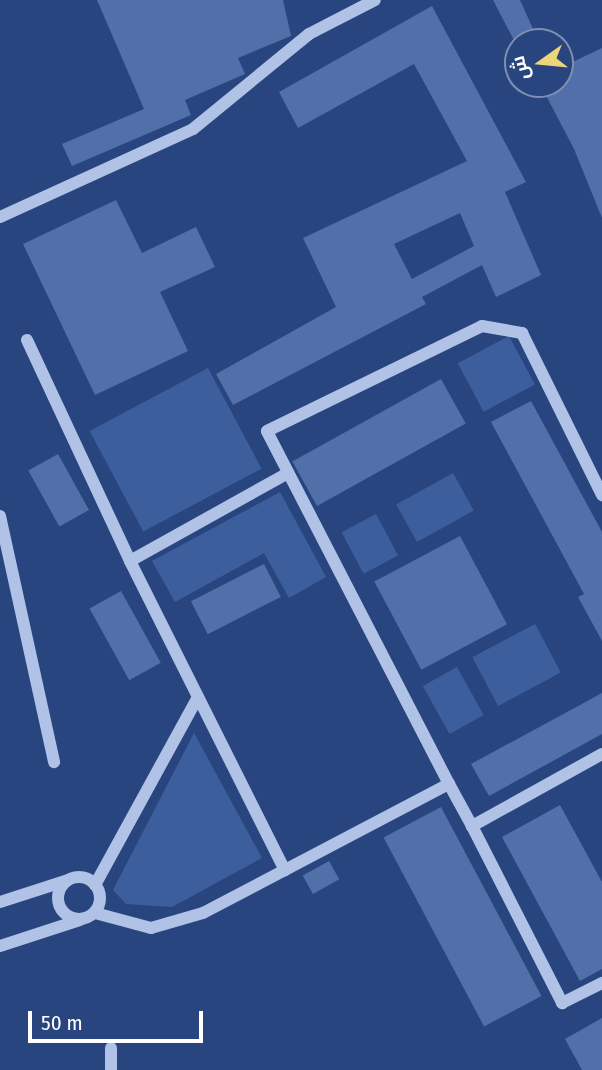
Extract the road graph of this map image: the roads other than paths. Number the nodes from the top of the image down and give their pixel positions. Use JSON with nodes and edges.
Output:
{"nodes":[{"id":1,"x":375,"y":0,"type":"edge"},
{"id":2,"x":0,"y":217,"type":"edge"},
{"id":3,"x":27,"y":340,"type":"dead end"},
{"id":4,"x":288,"y":473,"type":"junction"},
{"id":5,"x":602,"y":495,"type":"edge"},
{"id":6,"x":0,"y":516,"type":"edge"},
{"id":7,"x":130,"y":561,"type":"junction"},
{"id":8,"x":198,"y":697,"type":"junction"},
{"id":9,"x":602,"y":754,"type":"edge"},
{"id":10,"x":54,"y":762,"type":"dead end"},
{"id":11,"x":449,"y":783,"type":"junction"},
{"id":12,"x":472,"y":826,"type":"junction"},
{"id":13,"x":285,"y":870,"type":"junction"},
{"id":14,"x":72,"y":878,"type":"junction"},
{"id":15,"x":95,"y":885,"type":"junction"},
{"id":16,"x":0,"y":902,"type":"edge"},
{"id":17,"x":94,"y":913,"type":"junction"},
{"id":18,"x":82,"y":919,"type":"junction"},
{"id":19,"x":0,"y":946,"type":"edge"},
{"id":20,"x":602,"y":983,"type":"edge"},
{"id":21,"x":111,"y":1048,"type":"dead end"},
{"id":22,"x":111,"y":1070,"type":"edge"}],
"edges":[{"from":1,"to":2,"type":"street"},
{"from":3,"to":7,"type":"street"},
{"from":4,"to":5,"type":"street"},
{"from":4,"to":7,"type":"street"},
{"from":4,"to":11,"type":"street"},
{"from":6,"to":10,"type":"street"},
{"from":7,"to":8,"type":"street"},
{"from":8,"to":13,"type":"street"},
{"from":8,"to":15,"type":"street"},
{"from":9,"to":12,"type":"street"},
{"from":11,"to":12,"type":"street"},
{"from":11,"to":13,"type":"street"},
{"from":12,"to":20,"type":"street"},
{"from":13,"to":17,"type":"street"},
{"from":14,"to":15,"type":"street"},
{"from":14,"to":16,"type":"street"},
{"from":14,"to":18,"type":"street"},
{"from":15,"to":17,"type":"street"},
{"from":17,"to":18,"type":"street"},
{"from":18,"to":19,"type":"street"},
{"from":21,"to":22,"type":"street"}]}
